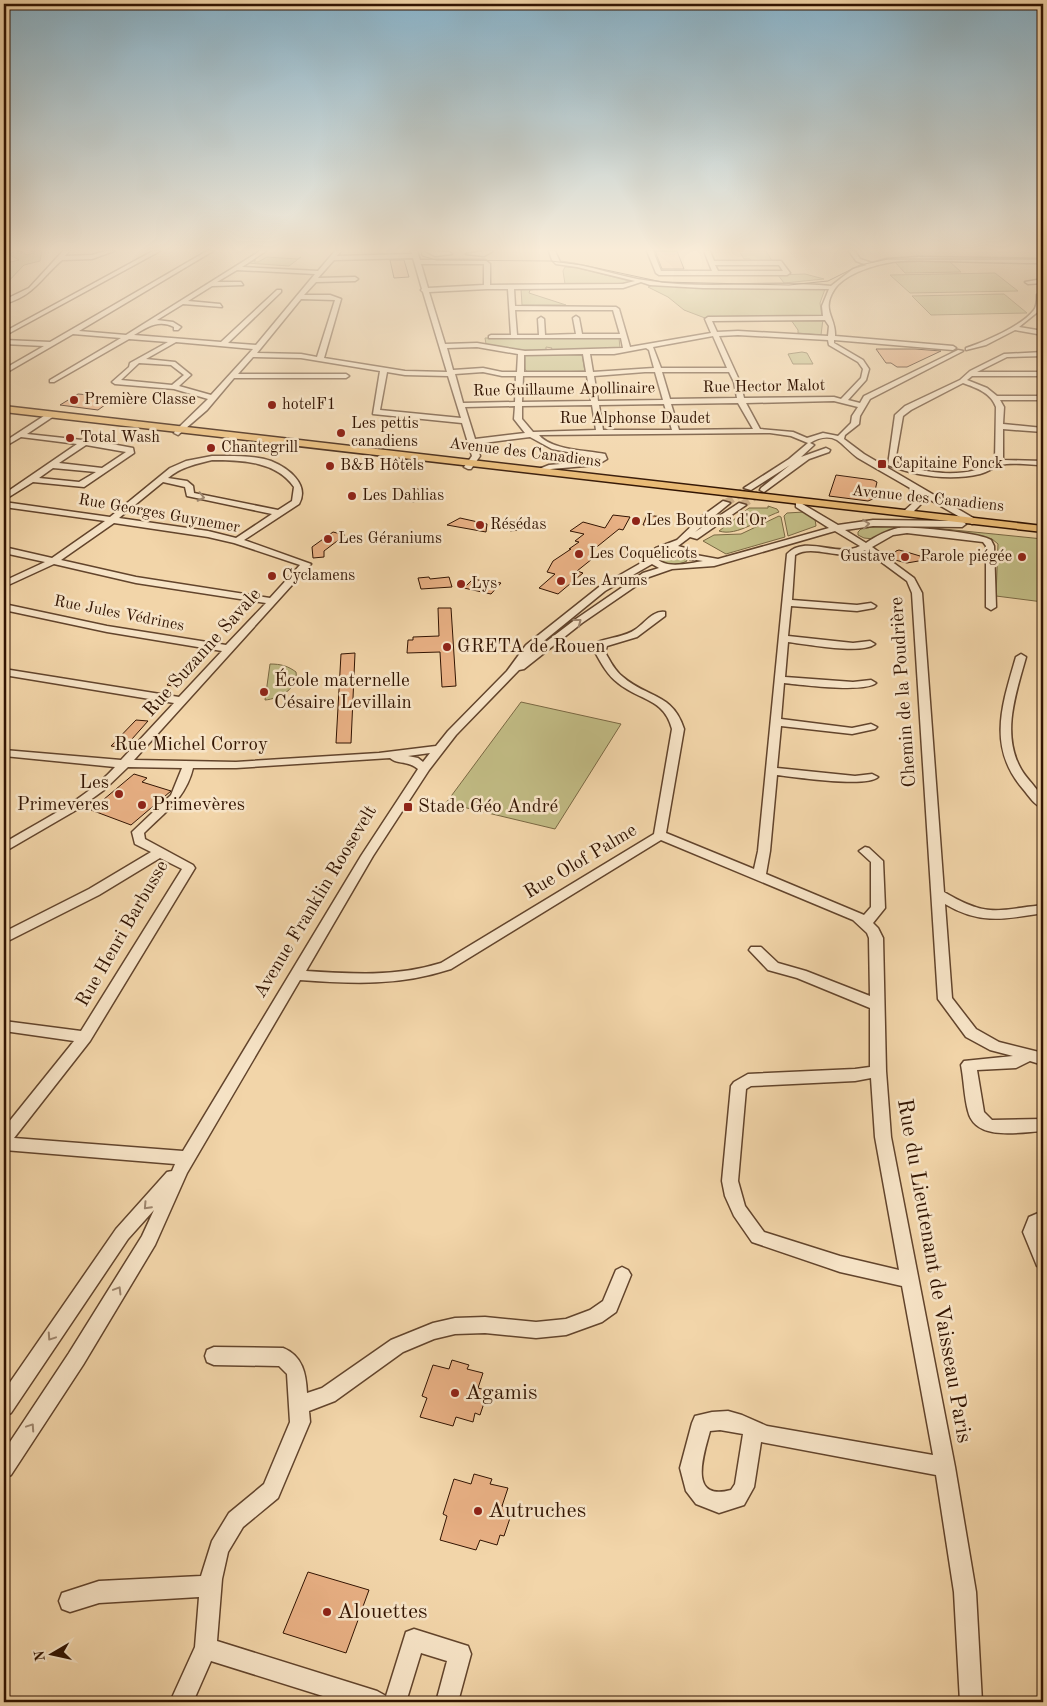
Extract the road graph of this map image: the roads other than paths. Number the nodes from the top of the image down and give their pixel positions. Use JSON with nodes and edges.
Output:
{"nodes":[{"id":1,"x":138,"y":331,"type":"edge"},
{"id":2,"x":238,"y":331,"type":"edge"},
{"id":3,"x":270,"y":331,"type":"edge"},
{"id":4,"x":328,"y":331,"type":"edge"},
{"id":5,"x":437,"y":331,"type":"edge"},
{"id":6,"x":514,"y":331,"type":"edge"},
{"id":7,"x":542,"y":331,"type":"edge"},
{"id":8,"x":578,"y":331,"type":"edge"},
{"id":9,"x":621,"y":331,"type":"edge"},
{"id":10,"x":714,"y":331,"type":"edge"},
{"id":11,"x":831,"y":331,"type":"edge"},
{"id":12,"x":1008,"y":331,"type":"edge"},
{"id":13,"x":1029,"y":331,"type":"edge"},
{"id":14,"x":71,"y":332,"type":"joint"},
{"id":15,"x":1043,"y":333,"type":"edge"},
{"id":16,"x":715,"y":334,"type":"junction"},
{"id":17,"x":514,"y":336,"type":"junction"},
{"id":18,"x":542,"y":336,"type":"junction"},
{"id":19,"x":579,"y":336,"type":"junction"},
{"id":20,"x":622,"y":336,"type":"junction"},
{"id":21,"x":491,"y":337,"type":"dead end"},
{"id":22,"x":126,"y":338,"type":"junction"},
{"id":23,"x":830,"y":338,"type":"junction"},
{"id":24,"x":4,"y":342,"type":"edge"},
{"id":25,"x":173,"y":342,"type":"junction"},
{"id":26,"x":51,"y":344,"type":"junction"},
{"id":27,"x":222,"y":346,"type":"junction"},
{"id":28,"x":442,"y":346,"type":"junction"},
{"id":29,"x":647,"y":346,"type":"junction"},
{"id":30,"x":256,"y":347,"type":"junction"},
{"id":31,"x":962,"y":349,"type":"junction"},
{"id":32,"x":627,"y":350,"type":"junction"},
{"id":33,"x":521,"y":352,"type":"junction"},
{"id":34,"x":586,"y":352,"type":"junction"},
{"id":35,"x":982,"y":354,"type":"dead end"},
{"id":36,"x":1043,"y":354,"type":"edge"},
{"id":37,"x":251,"y":355,"type":"junction"},
{"id":38,"x":320,"y":358,"type":"junction"},
{"id":39,"x":138,"y":361,"type":"junction"},
{"id":40,"x":384,"y":370,"type":"junction"},
{"id":41,"x":658,"y":370,"type":"junction"},
{"id":42,"x":732,"y":370,"type":"junction"},
{"id":43,"x":4,"y":372,"type":"edge"},
{"id":44,"x":451,"y":373,"type":"junction"},
{"id":45,"x":521,"y":374,"type":"junction"},
{"id":46,"x":590,"y":374,"type":"junction"},
{"id":47,"x":969,"y":374,"type":"junction"},
{"id":48,"x":1043,"y":374,"type":"edge"},
{"id":49,"x":232,"y":376,"type":"junction"},
{"id":50,"x":346,"y":376,"type":"dead end"},
{"id":51,"x":962,"y":381,"type":"junction"},
{"id":52,"x":52,"y":382,"type":"dead end"},
{"id":53,"x":861,"y":382,"type":"junction"},
{"id":54,"x":174,"y":387,"type":"junction"},
{"id":55,"x":886,"y":388,"type":"junction"},
{"id":56,"x":213,"y":398,"type":"junction"},
{"id":57,"x":996,"y":398,"type":"junction"},
{"id":58,"x":1043,"y":398,"type":"edge"},
{"id":59,"x":742,"y":400,"type":"junction"},
{"id":60,"x":843,"y":401,"type":"junction"},
{"id":61,"x":667,"y":402,"type":"junction"},
{"id":62,"x":520,"y":403,"type":"junction"},
{"id":63,"x":595,"y":403,"type":"junction"},
{"id":64,"x":460,"y":405,"type":"junction"},
{"id":65,"x":859,"y":405,"type":"junction"},
{"id":66,"x":4,"y":410,"type":"edge"},
{"id":67,"x":50,"y":415,"type":"junction"},
{"id":68,"x":856,"y":416,"type":"junction"},
{"id":69,"x":465,"y":421,"type":"junction"},
{"id":70,"x":1000,"y":426,"type":"junction"},
{"id":71,"x":1043,"y":430,"type":"edge"},
{"id":72,"x":181,"y":431,"type":"junction"},
{"id":73,"x":676,"y":432,"type":"junction"},
{"id":74,"x":758,"y":432,"type":"junction"},
{"id":75,"x":600,"y":433,"type":"junction"},
{"id":76,"x":532,"y":434,"type":"junction"},
{"id":77,"x":20,"y":435,"type":"junction"},
{"id":78,"x":823,"y":436,"type":"junction"},
{"id":79,"x":811,"y":441,"type":"junction"},
{"id":80,"x":472,"y":442,"type":"junction"},
{"id":81,"x":83,"y":443,"type":"junction"},
{"id":82,"x":4,"y":446,"type":"edge"},
{"id":83,"x":840,"y":446,"type":"junction"},
{"id":84,"x":826,"y":450,"type":"junction"},
{"id":85,"x":999,"y":462,"type":"junction"},
{"id":86,"x":1043,"y":463,"type":"edge"},
{"id":87,"x":51,"y":464,"type":"junction"},
{"id":88,"x":470,"y":465,"type":"junction"},
{"id":89,"x":101,"y":470,"type":"junction"},
{"id":90,"x":919,"y":470,"type":"junction"},
{"id":91,"x":542,"y":471,"type":"junction"},
{"id":92,"x":899,"y":478,"type":"junction"},
{"id":93,"x":30,"y":479,"type":"junction"},
{"id":94,"x":162,"y":479,"type":"junction"},
{"id":95,"x":748,"y":488,"type":"tunnel mouth"},
{"id":96,"x":914,"y":488,"type":"junction"},
{"id":97,"x":764,"y":490,"type":"tunnel mouth"},
{"id":98,"x":4,"y":498,"type":"edge"},
{"id":99,"x":4,"y":504,"type":"edge"},
{"id":100,"x":726,"y":504,"type":"tunnel mouth"},
{"id":101,"x":742,"y":505,"type":"tunnel mouth"},
{"id":102,"x":799,"y":505,"type":"junction"},
{"id":103,"x":280,"y":513,"type":"junction"},
{"id":104,"x":907,"y":514,"type":"junction"},
{"id":105,"x":112,"y":519,"type":"junction"},
{"id":106,"x":967,"y":522,"type":"junction"},
{"id":107,"x":837,"y":528,"type":"junction"},
{"id":108,"x":1043,"y":529,"type":"edge"},
{"id":109,"x":1043,"y":533,"type":"edge"},
{"id":110,"x":237,"y":541,"type":"junction"},
{"id":111,"x":866,"y":546,"type":"junction"},
{"id":112,"x":667,"y":548,"type":"junction"},
{"id":113,"x":4,"y":550,"type":"edge"},
{"id":114,"x":691,"y":554,"type":"junction"},
{"id":115,"x":652,"y":560,"type":"junction"},
{"id":116,"x":54,"y":561,"type":"junction"},
{"id":117,"x":716,"y":561,"type":"junction"},
{"id":118,"x":306,"y":564,"type":"joint"},
{"id":119,"x":688,"y":565,"type":"junction"},
{"id":120,"x":671,"y":567,"type":"junction"},
{"id":121,"x":4,"y":584,"type":"edge"},
{"id":122,"x":273,"y":601,"type":"junction"},
{"id":123,"x":787,"y":603,"type":"junction"},
{"id":124,"x":871,"y":606,"type":"dead end"},
{"id":125,"x":4,"y":607,"type":"edge"},
{"id":126,"x":991,"y":607,"type":"dead end"},
{"id":127,"x":662,"y":614,"type":"dead end"},
{"id":128,"x":784,"y":639,"type":"junction"},
{"id":129,"x":870,"y":644,"type":"dead end"},
{"id":130,"x":230,"y":649,"type":"junction"},
{"id":131,"x":1021,"y":657,"type":"dead end"},
{"id":132,"x":4,"y":672,"type":"edge"},
{"id":133,"x":511,"y":673,"type":"junction"},
{"id":134,"x":780,"y":680,"type":"junction"},
{"id":135,"x":871,"y":683,"type":"dead end"},
{"id":136,"x":183,"y":701,"type":"junction"},
{"id":137,"x":776,"y":722,"type":"junction"},
{"id":138,"x":871,"y":727,"type":"dead end"},
{"id":139,"x":438,"y":749,"type":"junction"},
{"id":140,"x":4,"y":753,"type":"edge"},
{"id":141,"x":378,"y":756,"type":"junction"},
{"id":142,"x":125,"y":764,"type":"junction"},
{"id":143,"x":188,"y":765,"type":"junction"},
{"id":144,"x":424,"y":768,"type":"junction"},
{"id":145,"x":771,"y":771,"type":"junction"},
{"id":146,"x":872,"y":777,"type":"dead end"},
{"id":147,"x":1043,"y":804,"type":"edge"},
{"id":148,"x":660,"y":835,"type":"junction"},
{"id":149,"x":4,"y":848,"type":"edge"},
{"id":150,"x":865,"y":851,"type":"dead end"},
{"id":151,"x":159,"y":853,"type":"junction"},
{"id":152,"x":759,"y":875,"type":"junction"},
{"id":153,"x":937,"y":893,"type":"junction"},
{"id":154,"x":1043,"y":909,"type":"edge"},
{"id":155,"x":866,"y":922,"type":"junction"},
{"id":156,"x":4,"y":938,"type":"edge"},
{"id":157,"x":756,"y":950,"type":"dead end"},
{"id":158,"x":296,"y":975,"type":"junction"},
{"id":159,"x":877,"y":1005,"type":"junction"},
{"id":160,"x":4,"y":1026,"type":"edge"},
{"id":161,"x":85,"y":1036,"type":"junction"},
{"id":162,"x":1026,"y":1056,"type":"junction"},
{"id":163,"x":1043,"y":1059,"type":"edge"},
{"id":164,"x":878,"y":1071,"type":"junction"},
{"id":165,"x":1043,"y":1125,"type":"edge"},
{"id":166,"x":4,"y":1139,"type":"edge"},
{"id":167,"x":4,"y":1144,"type":"edge"},
{"id":168,"x":183,"y":1164,"type":"junction"},
{"id":169,"x":1043,"y":1218,"type":"edge"},
{"id":170,"x":1043,"y":1261,"type":"edge"},
{"id":171,"x":622,"y":1275,"type":"dead end"},
{"id":172,"x":910,"y":1280,"type":"junction"},
{"id":173,"x":214,"y":1356,"type":"dead end"},
{"id":174,"x":298,"y":1405,"type":"junction"},
{"id":175,"x":4,"y":1407,"type":"edge"},
{"id":176,"x":754,"y":1429,"type":"dead end"},
{"id":177,"x":945,"y":1467,"type":"junction"},
{"id":178,"x":4,"y":1468,"type":"edge"},
{"id":179,"x":210,"y":1586,"type":"junction"},
{"id":180,"x":70,"y":1601,"type":"dead end"},
{"id":181,"x":206,"y":1648,"type":"junction"},
{"id":182,"x":181,"y":1702,"type":"edge"},
{"id":183,"x":377,"y":1702,"type":"edge"},
{"id":184,"x":395,"y":1702,"type":"edge"},
{"id":185,"x":447,"y":1702,"type":"edge"},
{"id":186,"x":971,"y":1702,"type":"edge"}],
"edges":[{"from":1,"to":22,"type":"street"},
{"from":2,"to":27,"type":"street"},
{"from":3,"to":30,"type":"street"},
{"from":4,"to":38,"type":"street"},
{"from":5,"to":28,"type":"street"},
{"from":6,"to":17,"type":"street"},
{"from":7,"to":18,"type":"street"},
{"from":8,"to":19,"type":"street"},
{"from":9,"to":20,"type":"street"},
{"from":10,"to":16,"type":"street"},
{"from":11,"to":23,"type":"street"},
{"from":12,"to":31,"type":"street"},
{"from":13,"to":15,"type":"street"},
{"from":14,"to":22,"type":"street"},
{"from":14,"to":26,"type":"street"},
{"from":16,"to":23,"type":"street"},
{"from":16,"to":29,"type":"street"},
{"from":16,"to":42,"type":"street"},
{"from":17,"to":18,"type":"street"},
{"from":17,"to":21,"type":"street"},
{"from":18,"to":19,"type":"street"},
{"from":19,"to":20,"type":"street"},
{"from":20,"to":32,"type":"street"},
{"from":22,"to":25,"type":"street"},
{"from":22,"to":52,"type":"street"},
{"from":23,"to":31,"type":"street"},
{"from":23,"to":53,"type":"street"},
{"from":24,"to":26,"type":"street"},
{"from":25,"to":27,"type":"street"},
{"from":25,"to":39,"type":"street"},
{"from":26,"to":43,"type":"street"},
{"from":27,"to":30,"type":"street"},
{"from":28,"to":33,"type":"street"},
{"from":28,"to":44,"type":"street"},
{"from":29,"to":32,"type":"street"},
{"from":29,"to":41,"type":"street"},
{"from":30,"to":37,"type":"street"},
{"from":31,"to":35,"type":"street"},
{"from":31,"to":55,"type":"street"},
{"from":32,"to":34,"type":"street"},
{"from":33,"to":34,"type":"street"},
{"from":33,"to":45,"type":"street"},
{"from":34,"to":46,"type":"street"},
{"from":36,"to":47,"type":"street"},
{"from":37,"to":38,"type":"street"},
{"from":37,"to":49,"type":"street"},
{"from":38,"to":40,"type":"street"},
{"from":39,"to":54,"type":"street"},
{"from":39,"to":54,"type":"street"},
{"from":40,"to":44,"type":"street"},
{"from":40,"to":69,"type":"street"},
{"from":41,"to":42,"type":"street"},
{"from":41,"to":46,"type":"street"},
{"from":41,"to":61,"type":"street"},
{"from":42,"to":59,"type":"street"},
{"from":44,"to":45,"type":"street"},
{"from":44,"to":64,"type":"street"},
{"from":45,"to":46,"type":"street"},
{"from":45,"to":62,"type":"street"},
{"from":46,"to":63,"type":"street"},
{"from":47,"to":48,"type":"street"},
{"from":47,"to":51,"type":"street"},
{"from":49,"to":50,"type":"street"},
{"from":49,"to":56,"type":"street"},
{"from":51,"to":57,"type":"street"},
{"from":51,"to":90,"type":"street"},
{"from":53,"to":55,"type":"street"},
{"from":53,"to":60,"type":"street"},
{"from":54,"to":56,"type":"street"},
{"from":55,"to":65,"type":"street"},
{"from":56,"to":72,"type":"street"},
{"from":57,"to":58,"type":"street"},
{"from":57,"to":70,"type":"street"},
{"from":59,"to":60,"type":"street","name":"Rue Hector Malot"},
{"from":59,"to":61,"type":"street","name":"Rue Hector Malot"},
{"from":59,"to":74,"type":"street"},
{"from":60,"to":65,"type":"street","name":"Rue Hector Malot"},
{"from":61,"to":63,"type":"street","name":"Rue Guillaume Apollinaire"},
{"from":61,"to":73,"type":"street"},
{"from":62,"to":63,"type":"street","name":"Rue Guillaume Apollinaire"},
{"from":62,"to":64,"type":"street","name":"Rue Guillaume Apollinaire"},
{"from":62,"to":76,"type":"street"},
{"from":63,"to":75,"type":"street"},
{"from":64,"to":69,"type":"street"},
{"from":65,"to":68,"type":"street"},
{"from":66,"to":67,"type":"main road","name":"Avenue des Canadiens"},
{"from":67,"to":72,"type":"main road","name":"Avenue des Canadiens"},
{"from":67,"to":77,"type":"street"},
{"from":68,"to":78,"type":"street"},
{"from":68,"to":83,"type":"street"},
{"from":69,"to":80,"type":"street"},
{"from":70,"to":71,"type":"street"},
{"from":70,"to":85,"type":"street"},
{"from":72,"to":88,"type":"main road","name":"Avenue des Canadiens"},
{"from":73,"to":74,"type":"street","name":"Rue Alphonse Daudet"},
{"from":73,"to":75,"type":"street","name":"Rue Alphonse Daudet"},
{"from":74,"to":79,"type":"street","name":"Rue Alphonse Daudet"},
{"from":75,"to":76,"type":"street","name":"Rue Alphonse Daudet"},
{"from":76,"to":80,"type":"street","name":"Rue Alphonse Daudet"},
{"from":76,"to":91,"type":"street"},
{"from":77,"to":81,"type":"street"},
{"from":77,"to":82,"type":"street"},
{"from":78,"to":79,"type":"street"},
{"from":78,"to":83,"type":"street"},
{"from":79,"to":84,"type":"street","name":"Rue Alphonse Daudet"},
{"from":79,"to":95,"type":"street"},
{"from":80,"to":88,"type":"street"},
{"from":81,"to":87,"type":"street"},
{"from":81,"to":89,"type":"street"},
{"from":83,"to":84,"type":"street"},
{"from":83,"to":92,"type":"street"},
{"from":84,"to":97,"type":"street"},
{"from":85,"to":86,"type":"street"},
{"from":85,"to":90,"type":"street"},
{"from":87,"to":89,"type":"street"},
{"from":87,"to":93,"type":"street"},
{"from":88,"to":91,"type":"main road","name":"Avenue des Canadiens"},
{"from":88,"to":102,"type":"main road","name":"Avenue des Canadiens"},
{"from":89,"to":93,"type":"street"},
{"from":90,"to":92,"type":"street"},
{"from":91,"to":104,"type":"main road","name":"Avenue des Canadiens"},
{"from":92,"to":96,"type":"street"},
{"from":93,"to":98,"type":"street"},
{"from":94,"to":103,"type":"street","one_way":true},
{"from":94,"to":103,"type":"street"},
{"from":94,"to":105,"type":"street"},
{"from":96,"to":104,"type":"street"},
{"from":96,"to":106,"type":"street"},
{"from":99,"to":105,"type":"street","name":"Rue Georges Guynemer"},
{"from":100,"to":112,"type":"street"},
{"from":101,"to":114,"type":"street"},
{"from":102,"to":106,"type":"main road","name":"Avenue des Canadiens"},
{"from":102,"to":107,"type":"street","name":"Chemin de la Poudrière"},
{"from":103,"to":110,"type":"street"},
{"from":104,"to":106,"type":"main road","name":"Avenue des Canadiens"},
{"from":105,"to":110,"type":"street","name":"Rue Georges Guynemer"},
{"from":105,"to":116,"type":"street"},
{"from":107,"to":106,"type":"street","name":"Avenue Franklin Roosevelt","one_way":true},
{"from":106,"to":108,"type":"main road","name":"Avenue des Canadiens"},
{"from":106,"to":109,"type":"main road","name":"Avenue des Canadiens"},
{"from":107,"to":111,"type":"street","name":"Chemin de la Poudrière"},
{"from":107,"to":117,"type":"street","name":"Avenue Franklin Roosevelt"},
{"from":110,"to":118,"type":"street","name":"Rue Georges Guynemer"},
{"from":111,"to":123,"type":"street"},
{"from":111,"to":126,"type":"street"},
{"from":111,"to":153,"type":"street","name":"Chemin de la Poudrière"},
{"from":112,"to":114,"type":"street"},
{"from":112,"to":115,"type":"street","name":"Avenue Franklin Roosevelt"},
{"from":113,"to":116,"type":"street"},
{"from":114,"to":117,"type":"street"},
{"from":114,"to":119,"type":"street"},
{"from":115,"to":120,"type":"street"},
{"from":115,"to":133,"type":"street","name":"Avenue Franklin Roosevelt"},
{"from":116,"to":121,"type":"street"},
{"from":116,"to":122,"type":"street"},
{"from":117,"to":119,"type":"street","name":"Avenue Franklin Roosevelt"},
{"from":118,"to":122,"type":"street","name":"Rue Suzanne Savale"},
{"from":119,"to":120,"type":"street","name":"Avenue Franklin Roosevelt"},
{"from":133,"to":120,"type":"street","name":"Avenue Franklin Roosevelt","one_way":true},
{"from":122,"to":130,"type":"street","name":"Rue Suzanne Savale"},
{"from":123,"to":124,"type":"street"},
{"from":123,"to":128,"type":"street"},
{"from":125,"to":130,"type":"street","name":"Rue Jules Védrines"},
{"from":127,"to":148,"type":"street","name":"Rue Olof Palme"},
{"from":128,"to":129,"type":"street"},
{"from":128,"to":134,"type":"street"},
{"from":130,"to":136,"type":"street","name":"Rue Suzanne Savale"},
{"from":131,"to":147,"type":"street"},
{"from":132,"to":136,"type":"street"},
{"from":133,"to":139,"type":"street","name":"Avenue Franklin Roosevelt"},
{"from":134,"to":135,"type":"street"},
{"from":134,"to":137,"type":"street"},
{"from":136,"to":142,"type":"street","name":"Rue Suzanne Savale"},
{"from":137,"to":138,"type":"street"},
{"from":137,"to":145,"type":"street"},
{"from":139,"to":141,"type":"street","name":"Rue Michel Corroy"},
{"from":139,"to":144,"type":"street","name":"Avenue Franklin Roosevelt"},
{"from":140,"to":142,"type":"street","name":"Rue Michel Corroy"},
{"from":141,"to":143,"type":"street","name":"Rue Michel Corroy"},
{"from":141,"to":144,"type":"street","name":"Rue Michel Corroy"},
{"from":142,"to":143,"type":"street","name":"Rue Michel Corroy"},
{"from":142,"to":149,"type":"street","name":"Rue Suzanne Savale"},
{"from":143,"to":151,"type":"street","name":"Rue Henri Barbusse"},
{"from":144,"to":158,"type":"street","name":"Avenue Franklin Roosevelt"},
{"from":145,"to":146,"type":"street"},
{"from":145,"to":152,"type":"street"},
{"from":148,"to":152,"type":"street"},
{"from":148,"to":158,"type":"street","name":"Rue Olof Palme"},
{"from":150,"to":155,"type":"street"},
{"from":151,"to":156,"type":"street"},
{"from":151,"to":161,"type":"street","name":"Rue Henri Barbusse"},
{"from":152,"to":155,"type":"street"},
{"from":153,"to":154,"type":"street"},
{"from":153,"to":162,"type":"street","name":"Chemin de la Poudrière"},
{"from":155,"to":159,"type":"street","name":"Rue du Lieutenant de Vaisseau Paris"},
{"from":157,"to":159,"type":"street"},
{"from":158,"to":168,"type":"street","name":"Avenue Franklin Roosevelt"},
{"from":159,"to":164,"type":"street","name":"Rue du Lieutenant de Vaisseau Paris"},
{"from":160,"to":161,"type":"street"},
{"from":161,"to":166,"type":"street","name":"Rue Henri Barbusse"},
{"from":162,"to":163,"type":"street","name":"Chemin de la Poudrière"},
{"from":162,"to":165,"type":"street"},
{"from":164,"to":172,"type":"street","name":"Rue du Lieutenant de Vaisseau Paris"},
{"from":164,"to":172,"type":"street"},
{"from":167,"to":168,"type":"street"},
{"from":168,"to":175,"type":"street","name":"Avenue Franklin Roosevelt","one_way":true},
{"from":178,"to":168,"type":"street","name":"Avenue Franklin Roosevelt","one_way":true},
{"from":169,"to":170,"type":"street"},
{"from":171,"to":174,"type":"street"},
{"from":172,"to":177,"type":"street","name":"Rue du Lieutenant de Vaisseau Paris"},
{"from":173,"to":174,"type":"street"},
{"from":174,"to":179,"type":"street"},
{"from":176,"to":177,"type":"street"},
{"from":177,"to":186,"type":"street","name":"Rue du Lieutenant de Vaisseau Paris"},
{"from":179,"to":180,"type":"street"},
{"from":179,"to":181,"type":"street"},
{"from":181,"to":182,"type":"street"},
{"from":181,"to":183,"type":"street"},
{"from":184,"to":185,"type":"street"}]}
